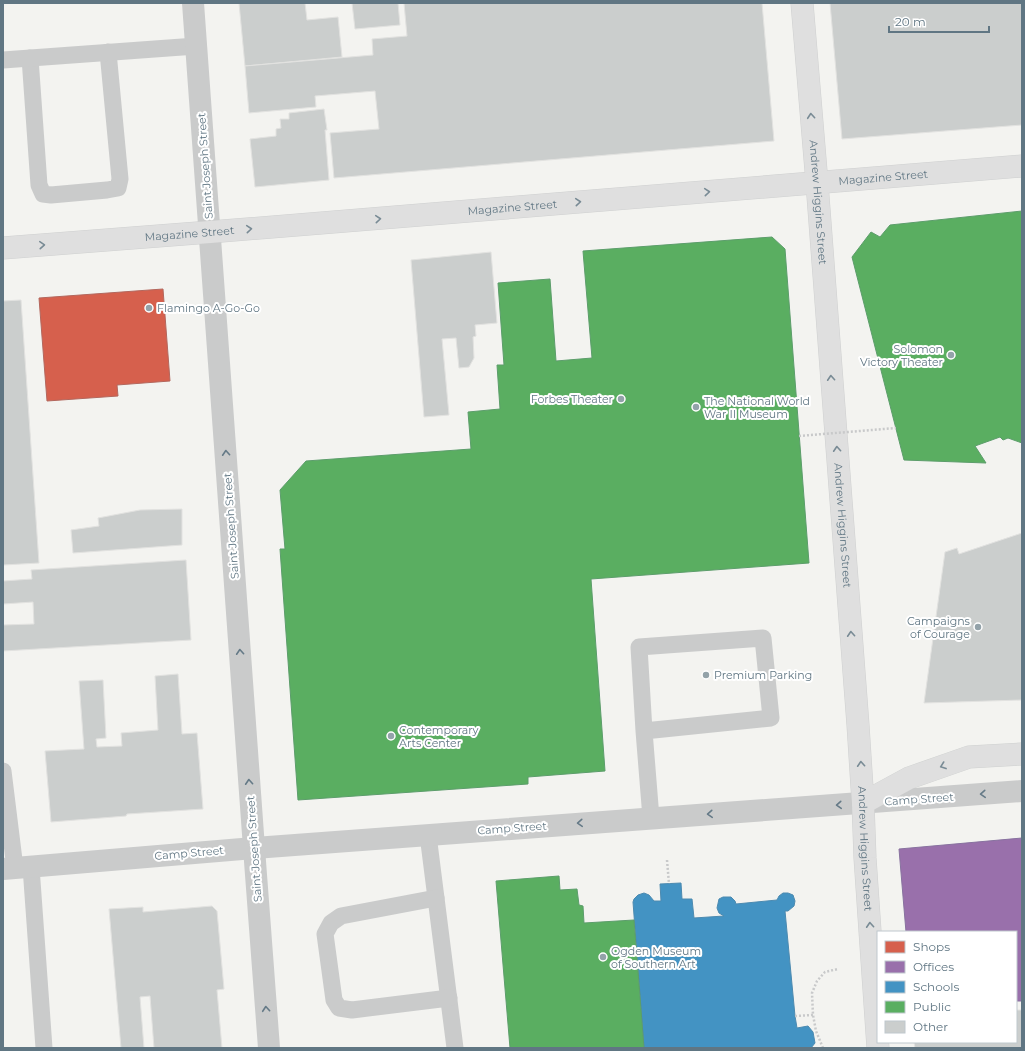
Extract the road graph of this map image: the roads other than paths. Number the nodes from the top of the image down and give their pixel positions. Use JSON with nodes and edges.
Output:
{"nodes":[{"id":1,"x":193,"y":3,"type":"edge"},
{"id":2,"x":802,"y":3,"type":"edge"},
{"id":3,"x":196,"y":46,"type":"junction"},
{"id":4,"x":108,"y":52,"type":"junction"},
{"id":5,"x":30,"y":58,"type":"junction"},
{"id":6,"x":3,"y":60,"type":"edge"},
{"id":7,"x":1022,"y":166,"type":"edge"},
{"id":8,"x":817,"y":183,"type":"junction"},
{"id":9,"x":210,"y":232,"type":"junction"},
{"id":10,"x":3,"y":248,"type":"edge"},
{"id":11,"x":644,"y":731,"type":"junction"},
{"id":12,"x":1022,"y":754,"type":"edge"},
{"id":13,"x":3,"y":771,"type":"edge"},
{"id":14,"x":1022,"y":792,"type":"edge"},
{"id":15,"x":863,"y":803,"type":"junction"},
{"id":16,"x":651,"y":818,"type":"junction"},
{"id":17,"x":428,"y":834,"type":"junction"},
{"id":18,"x":254,"y":848,"type":"junction"},
{"id":19,"x":16,"y":868,"type":"edge"},
{"id":20,"x":436,"y":898,"type":"junction"},
{"id":21,"x":449,"y":998,"type":"junction"},
{"id":22,"x":877,"y":1033,"type":"edge"},
{"id":23,"x":44,"y":1048,"type":"edge"},
{"id":24,"x":269,"y":1048,"type":"edge"},
{"id":25,"x":455,"y":1048,"type":"edge"}],
"edges":[{"from":1,"to":3,"type":"street","name":"Saint Joseph Street"},
{"from":8,"to":2,"type":"main road","name":"Andrew Higgins Street","one_way":true},
{"from":3,"to":4,"type":"lane"},
{"from":3,"to":9,"type":"street","name":"Saint Joseph Street"},
{"from":4,"to":5,"type":"lane"},
{"from":4,"to":5,"type":"lane"},
{"from":5,"to":6,"type":"lane"},
{"from":7,"to":8,"type":"main road","name":"Magazine Street"},
{"from":9,"to":8,"type":"main road","name":"Magazine Street","one_way":true},
{"from":15,"to":8,"type":"main road","name":"Andrew Higgins Street","one_way":true},
{"from":10,"to":9,"type":"main road","name":"Magazine Street","one_way":true},
{"from":18,"to":9,"type":"street","name":"Saint Joseph Street","one_way":true},
{"from":11,"to":11,"type":"lane"},
{"from":11,"to":16,"type":"lane"},
{"from":12,"to":15,"type":"main road","one_way":true},
{"from":13,"to":19,"type":"lane"},
{"from":14,"to":15,"type":"street","name":"Camp Street","one_way":true},
{"from":15,"to":16,"type":"street","name":"Camp Street","one_way":true},
{"from":22,"to":15,"type":"main road","name":"Andrew Higgins Street","one_way":true},
{"from":16,"to":17,"type":"street","name":"Camp Street","one_way":true},
{"from":17,"to":18,"type":"street","name":"Camp Street"},
{"from":17,"to":20,"type":"lane"},
{"from":18,"to":19,"type":"street","name":"Camp Street"},
{"from":24,"to":18,"type":"street","name":"Saint Joseph Street","one_way":true},
{"from":19,"to":23,"type":"lane"},
{"from":20,"to":21,"type":"lane"},
{"from":20,"to":21,"type":"lane"},
{"from":21,"to":25,"type":"lane"}]}
